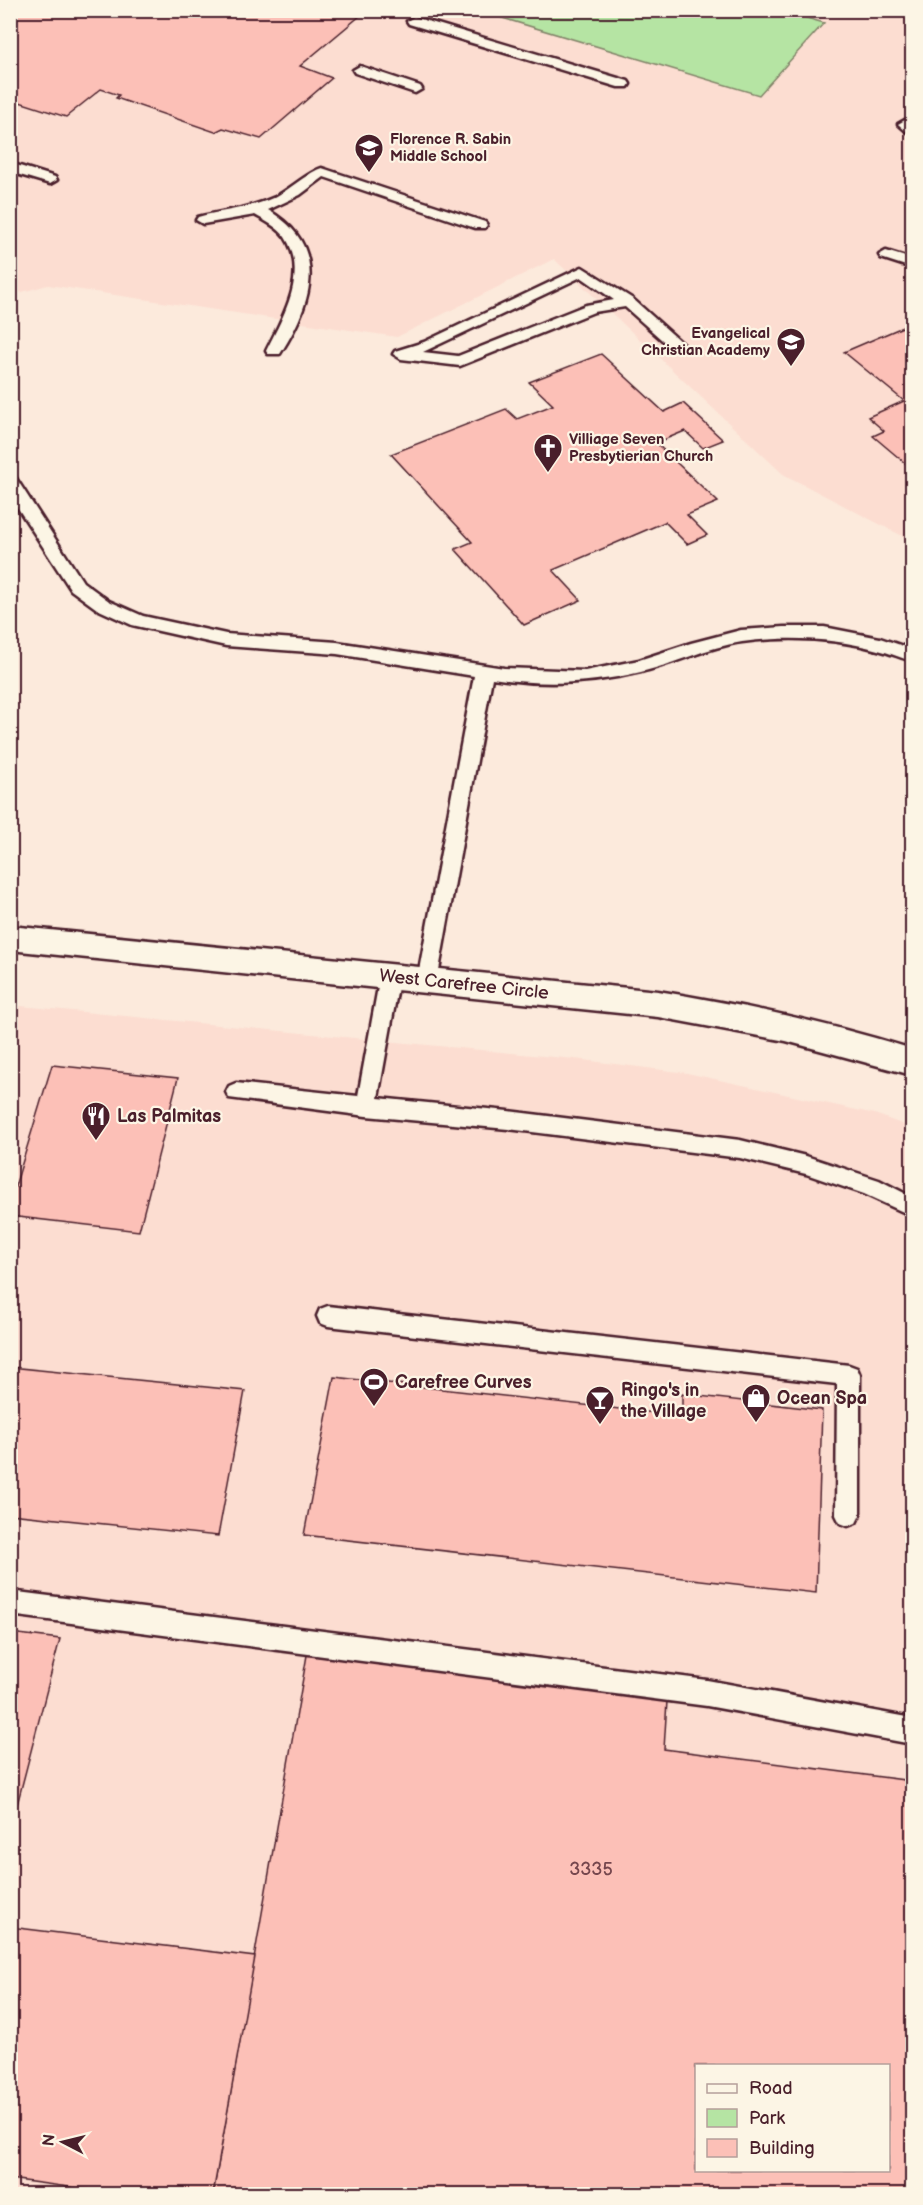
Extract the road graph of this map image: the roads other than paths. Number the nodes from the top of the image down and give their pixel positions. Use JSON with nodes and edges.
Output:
{"nodes":[{"id":1,"x":414,"y":21,"type":"dead end"},
{"id":2,"x":360,"y":70,"type":"dead end"},
{"id":3,"x":623,"y":84,"type":"dead end"},
{"id":4,"x":415,"y":89,"type":"dead end"},
{"id":5,"x":10,"y":167,"type":"edge"},
{"id":6,"x":50,"y":180,"type":"dead end"},
{"id":7,"x":258,"y":210,"type":"junction"},
{"id":8,"x":202,"y":220,"type":"dead end"},
{"id":9,"x":480,"y":225,"type":"dead end"},
{"id":10,"x":886,"y":255,"type":"dead end"},
{"id":11,"x":912,"y":264,"type":"edge"},
{"id":12,"x":628,"y":302,"type":"junction"},
{"id":13,"x":676,"y":345,"type":"dead end"},
{"id":14,"x":274,"y":351,"type":"dead end"},
{"id":15,"x":10,"y":482,"type":"edge"},
{"id":16,"x":912,"y":655,"type":"edge"},
{"id":17,"x":484,"y":671,"type":"junction"},
{"id":18,"x":10,"y":938,"type":"edge"},
{"id":19,"x":390,"y":976,"type":"junction"},
{"id":20,"x":427,"y":981,"type":"junction"},
{"id":21,"x":912,"y":1062,"type":"edge"},
{"id":22,"x":236,"y":1092,"type":"dead end"},
{"id":23,"x":366,"y":1107,"type":"junction"},
{"id":24,"x":912,"y":1207,"type":"edge"},
{"id":25,"x":328,"y":1316,"type":"dead end"},
{"id":26,"x":848,"y":1515,"type":"dead end"},
{"id":27,"x":10,"y":1604,"type":"edge"},
{"id":28,"x":912,"y":1731,"type":"edge"}],
"edges":[{"from":1,"to":3,"type":"lane"},
{"from":2,"to":4,"type":"lane"},
{"from":5,"to":6,"type":"lane"},
{"from":7,"to":8,"type":"lane"},
{"from":7,"to":9,"type":"lane"},
{"from":7,"to":14,"type":"lane"},
{"from":10,"to":11,"type":"lane"},
{"from":12,"to":12,"type":"lane"},
{"from":12,"to":13,"type":"lane"},
{"from":15,"to":17,"type":"lane"},
{"from":16,"to":17,"type":"lane"},
{"from":17,"to":20,"type":"lane"},
{"from":18,"to":19,"type":"main road","name":"West Carefree Circle"},
{"from":19,"to":20,"type":"main road","name":"West Carefree Circle"},
{"from":19,"to":23,"type":"lane"},
{"from":20,"to":21,"type":"main road","name":"West Carefree Circle"},
{"from":22,"to":23,"type":"lane"},
{"from":23,"to":24,"type":"lane"},
{"from":25,"to":26,"type":"lane"},
{"from":27,"to":28,"type":"lane"}]}
